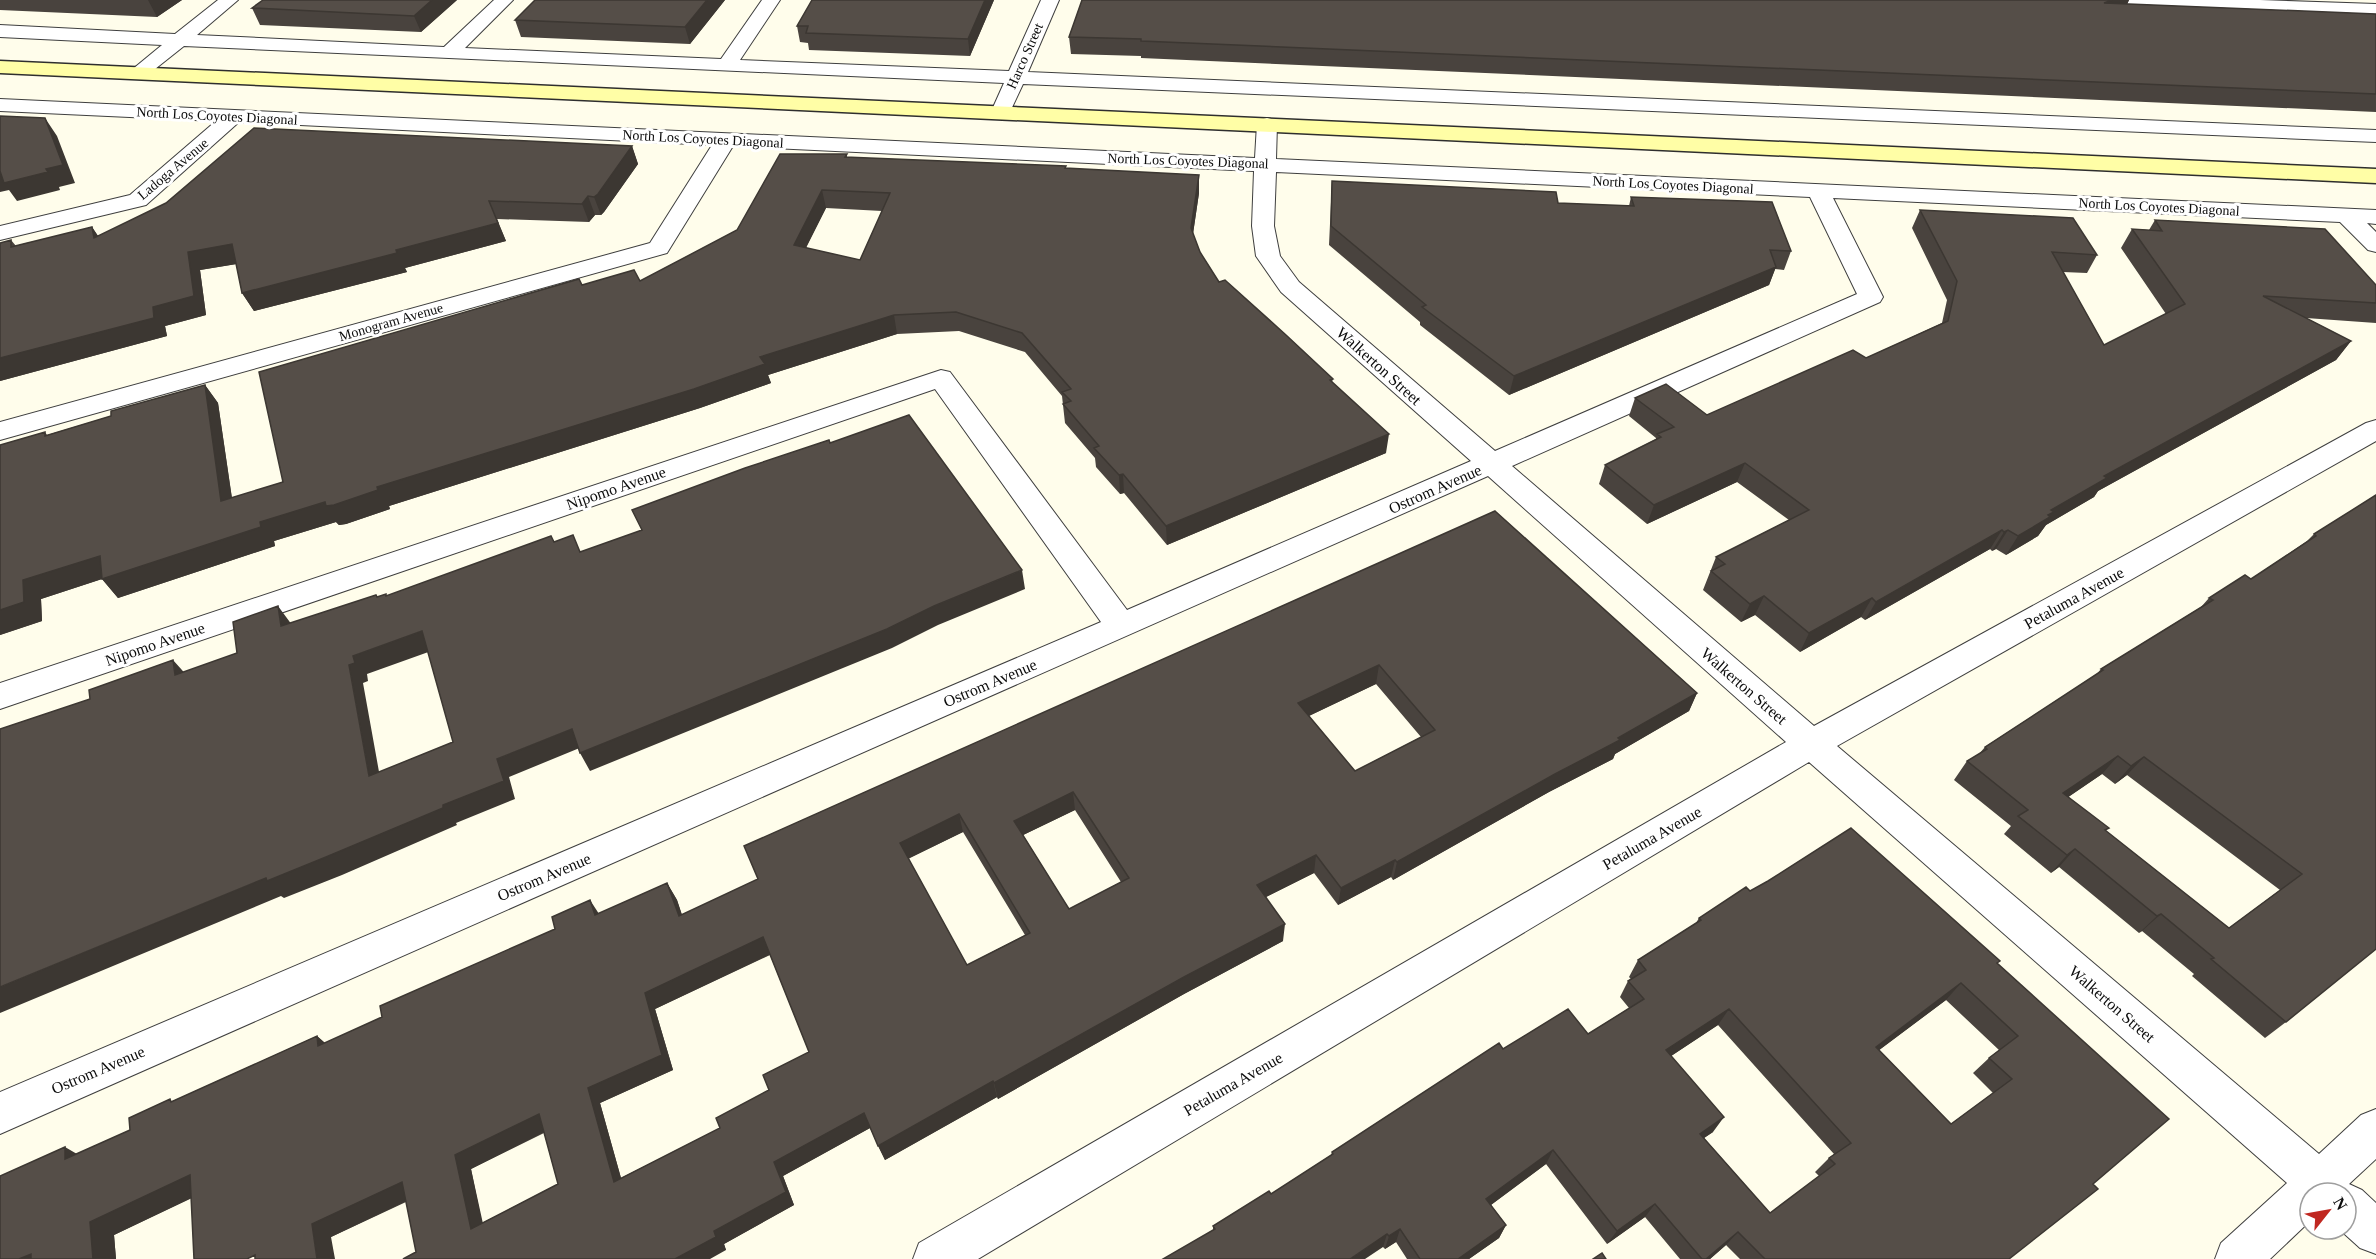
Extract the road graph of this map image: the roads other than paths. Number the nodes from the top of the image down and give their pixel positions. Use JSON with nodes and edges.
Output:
{"nodes":[{"id":1,"x":229,"y":0,"type":"edge"},
{"id":2,"x":504,"y":0,"type":"edge"},
{"id":3,"x":771,"y":0,"type":"edge"},
{"id":4,"x":1050,"y":0,"type":"edge"},
{"id":5,"x":2083,"y":0,"type":"edge"},
{"id":6,"x":2324,"y":0,"type":"edge"},
{"id":7,"x":2348,"y":9,"type":"junction"},
{"id":8,"x":2376,"y":9,"type":"edge"},
{"id":9,"x":0,"y":31,"type":"edge"},
{"id":10,"x":181,"y":39,"type":"junction"},
{"id":11,"x":449,"y":53,"type":"junction"},
{"id":12,"x":727,"y":65,"type":"junction"},
{"id":13,"x":0,"y":67,"type":"edge"},
{"id":14,"x":138,"y":74,"type":"junction"},
{"id":15,"x":1015,"y":76,"type":"junction"},
{"id":16,"x":0,"y":105,"type":"edge"},
{"id":17,"x":1001,"y":112,"type":"junction"},
{"id":18,"x":234,"y":116,"type":"junction"},
{"id":19,"x":1267,"y":124,"type":"junction"},
{"id":20,"x":2376,"y":136,"type":"edge"},
{"id":21,"x":726,"y":140,"type":"junction"},
{"id":22,"x":1264,"y":164,"type":"junction"},
{"id":23,"x":2376,"y":176,"type":"edge"},
{"id":24,"x":1819,"y":192,"type":"junction"},
{"id":25,"x":2347,"y":216,"type":"junction"},
{"id":26,"x":2376,"y":217,"type":"edge"},
{"id":27,"x":0,"y":233,"type":"edge"},
{"id":28,"x":2376,"y":245,"type":"edge"},
{"id":29,"x":2376,"y":429,"type":"edge"},
{"id":30,"x":0,"y":431,"type":"edge"},
{"id":31,"x":1492,"y":465,"type":"junction"},
{"id":32,"x":1121,"y":626,"type":"junction"},
{"id":33,"x":0,"y":696,"type":"edge"},
{"id":34,"x":1811,"y":744,"type":"junction"},
{"id":35,"x":0,"y":1113,"type":"edge"},
{"id":36,"x":2376,"y":1130,"type":"edge"},
{"id":37,"x":2317,"y":1181,"type":"edge"},
{"id":38,"x":2341,"y":1181,"type":"edge"},
{"id":39,"x":2358,"y":1216,"type":"edge"},
{"id":40,"x":2298,"y":1217,"type":"edge"},
{"id":41,"x":2376,"y":1232,"type":"edge"},
{"id":42,"x":935,"y":1259,"type":"edge"},
{"id":43,"x":2237,"y":1259,"type":"edge"}],
"edges":[{"from":1,"to":10,"type":"street"},
{"from":2,"to":11,"type":"street"},
{"from":3,"to":12,"type":"street"},
{"from":4,"to":15,"type":"street","name":"Harco Street"},
{"from":5,"to":7,"type":"street"},
{"from":6,"to":7,"type":"street"},
{"from":7,"to":8,"type":"street"},
{"from":9,"to":10,"type":"street"},
{"from":10,"to":11,"type":"street"},
{"from":10,"to":14,"type":"street"},
{"from":11,"to":12,"type":"street"},
{"from":12,"to":15,"type":"street"},
{"from":13,"to":14,"type":"main road"},
{"from":14,"to":17,"type":"main road"},
{"from":15,"to":17,"type":"street","name":"Harco Street"},
{"from":15,"to":20,"type":"street"},
{"from":16,"to":18,"type":"street","name":"North Los Coyotes Diagonal"},
{"from":17,"to":19,"type":"main road"},
{"from":18,"to":21,"type":"street","name":"North Los Coyotes Diagonal"},
{"from":18,"to":27,"type":"street","name":"Ladoga Avenue"},
{"from":19,"to":22,"type":"street","name":"Walkerton Street"},
{"from":19,"to":23,"type":"main road"},
{"from":21,"to":22,"type":"street","name":"North Los Coyotes Diagonal"},
{"from":21,"to":30,"type":"street","name":"Monogram Avenue"},
{"from":22,"to":24,"type":"street","name":"North Los Coyotes Diagonal"},
{"from":22,"to":31,"type":"street","name":"Walkerton Street"},
{"from":24,"to":25,"type":"street","name":"North Los Coyotes Diagonal"},
{"from":24,"to":31,"type":"street","name":"Ostrom Avenue"},
{"from":25,"to":26,"type":"street","name":"North Los Coyotes Diagonal"},
{"from":25,"to":28,"type":"street"},
{"from":29,"to":34,"type":"street","name":"Petaluma Avenue"},
{"from":31,"to":32,"type":"street","name":"Ostrom Avenue"},
{"from":31,"to":34,"type":"street","name":"Walkerton Street"},
{"from":32,"to":33,"type":"street","name":"Nipomo Avenue"},
{"from":32,"to":35,"type":"street","name":"Ostrom Avenue"},
{"from":34,"to":37,"type":"street","name":"Walkerton Street"},
{"from":34,"to":42,"type":"street","name":"Petaluma Avenue"},
{"from":36,"to":38,"type":"street"},
{"from":39,"to":41,"type":"street","name":"Walkerton Street"},
{"from":40,"to":43,"type":"street"}]}
